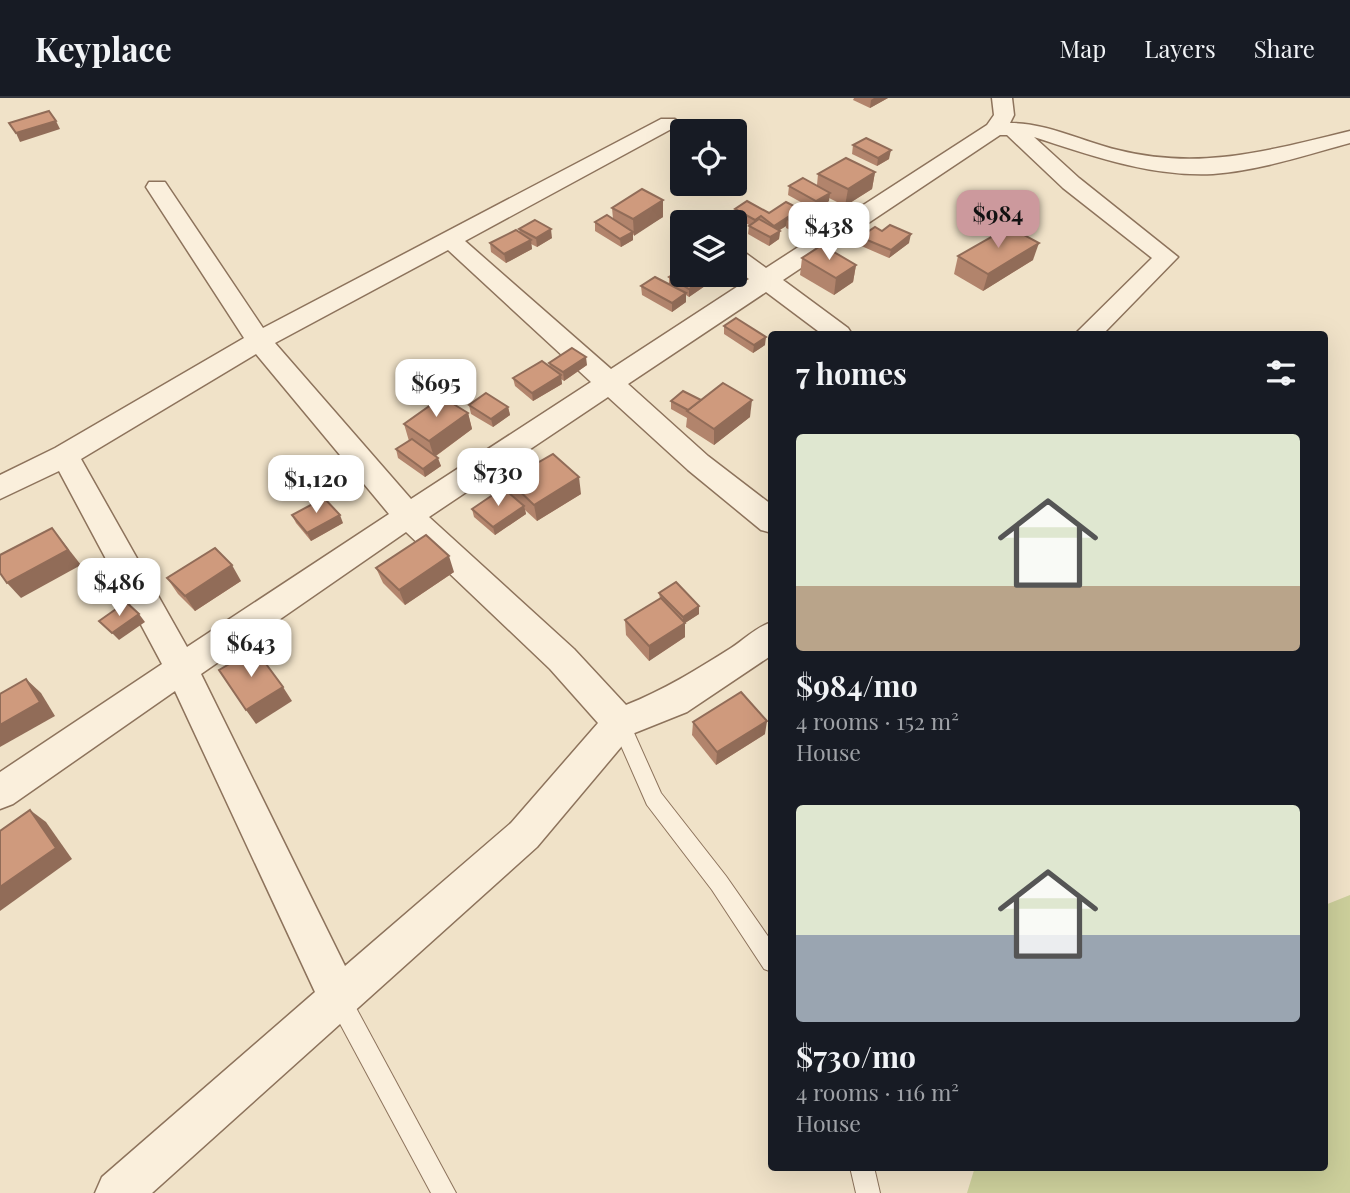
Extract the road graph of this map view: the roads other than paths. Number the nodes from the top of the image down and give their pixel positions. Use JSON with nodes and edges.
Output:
{"nodes":[{"id":1,"x":1002,"y":98,"type":"edge"},
{"id":2,"x":668,"y":123,"type":"dead end"},
{"id":3,"x":1004,"y":129,"type":"junction"},
{"id":4,"x":1350,"y":137,"type":"edge"},
{"id":5,"x":157,"y":187,"type":"dead end"},
{"id":6,"x":448,"y":238,"type":"junction"},
{"id":7,"x":747,"y":265,"type":"edge"},
{"id":8,"x":768,"y":279,"type":"junction"},
{"id":9,"x":835,"y":331,"type":"edge"},
{"id":10,"x":1091,"y":331,"type":"edge"},
{"id":11,"x":258,"y":341,"type":"junction"},
{"id":12,"x":611,"y":382,"type":"junction"},
{"id":13,"x":65,"y":455,"type":"junction"},
{"id":14,"x":0,"y":488,"type":"edge"},
{"id":15,"x":408,"y":516,"type":"junction"},
{"id":16,"x":768,"y":519,"type":"edge"},
{"id":17,"x":768,"y":638,"type":"edge"},
{"id":18,"x":182,"y":668,"type":"junction"},
{"id":19,"x":620,"y":723,"type":"junction"},
{"id":20,"x":0,"y":792,"type":"edge"},
{"id":21,"x":768,"y":955,"type":"edge"},
{"id":22,"x":339,"y":999,"type":"junction"},
{"id":23,"x":863,"y":1171,"type":"edge"},
{"id":24,"x":118,"y":1193,"type":"edge"},
{"id":25,"x":444,"y":1193,"type":"edge"},
{"id":26,"x":868,"y":1193,"type":"edge"}],
"edges":[{"from":1,"to":3,"type":"street"},
{"from":2,"to":6,"type":"street"},
{"from":3,"to":4,"type":"street"},
{"from":3,"to":8,"type":"street"},
{"from":3,"to":10,"type":"street"},
{"from":5,"to":11,"type":"street"},
{"from":6,"to":11,"type":"street"},
{"from":6,"to":12,"type":"street"},
{"from":7,"to":8,"type":"street"},
{"from":8,"to":9,"type":"street"},
{"from":8,"to":12,"type":"street"},
{"from":11,"to":13,"type":"street"},
{"from":11,"to":15,"type":"street"},
{"from":12,"to":15,"type":"street"},
{"from":12,"to":16,"type":"street"},
{"from":13,"to":14,"type":"street"},
{"from":13,"to":18,"type":"street"},
{"from":15,"to":18,"type":"street"},
{"from":15,"to":19,"type":"street"},
{"from":17,"to":19,"type":"street"},
{"from":18,"to":20,"type":"street"},
{"from":18,"to":22,"type":"street"},
{"from":19,"to":21,"type":"lane"},
{"from":19,"to":22,"type":"street"},
{"from":22,"to":24,"type":"street"},
{"from":22,"to":25,"type":"lane"},
{"from":23,"to":26,"type":"lane"}]}
